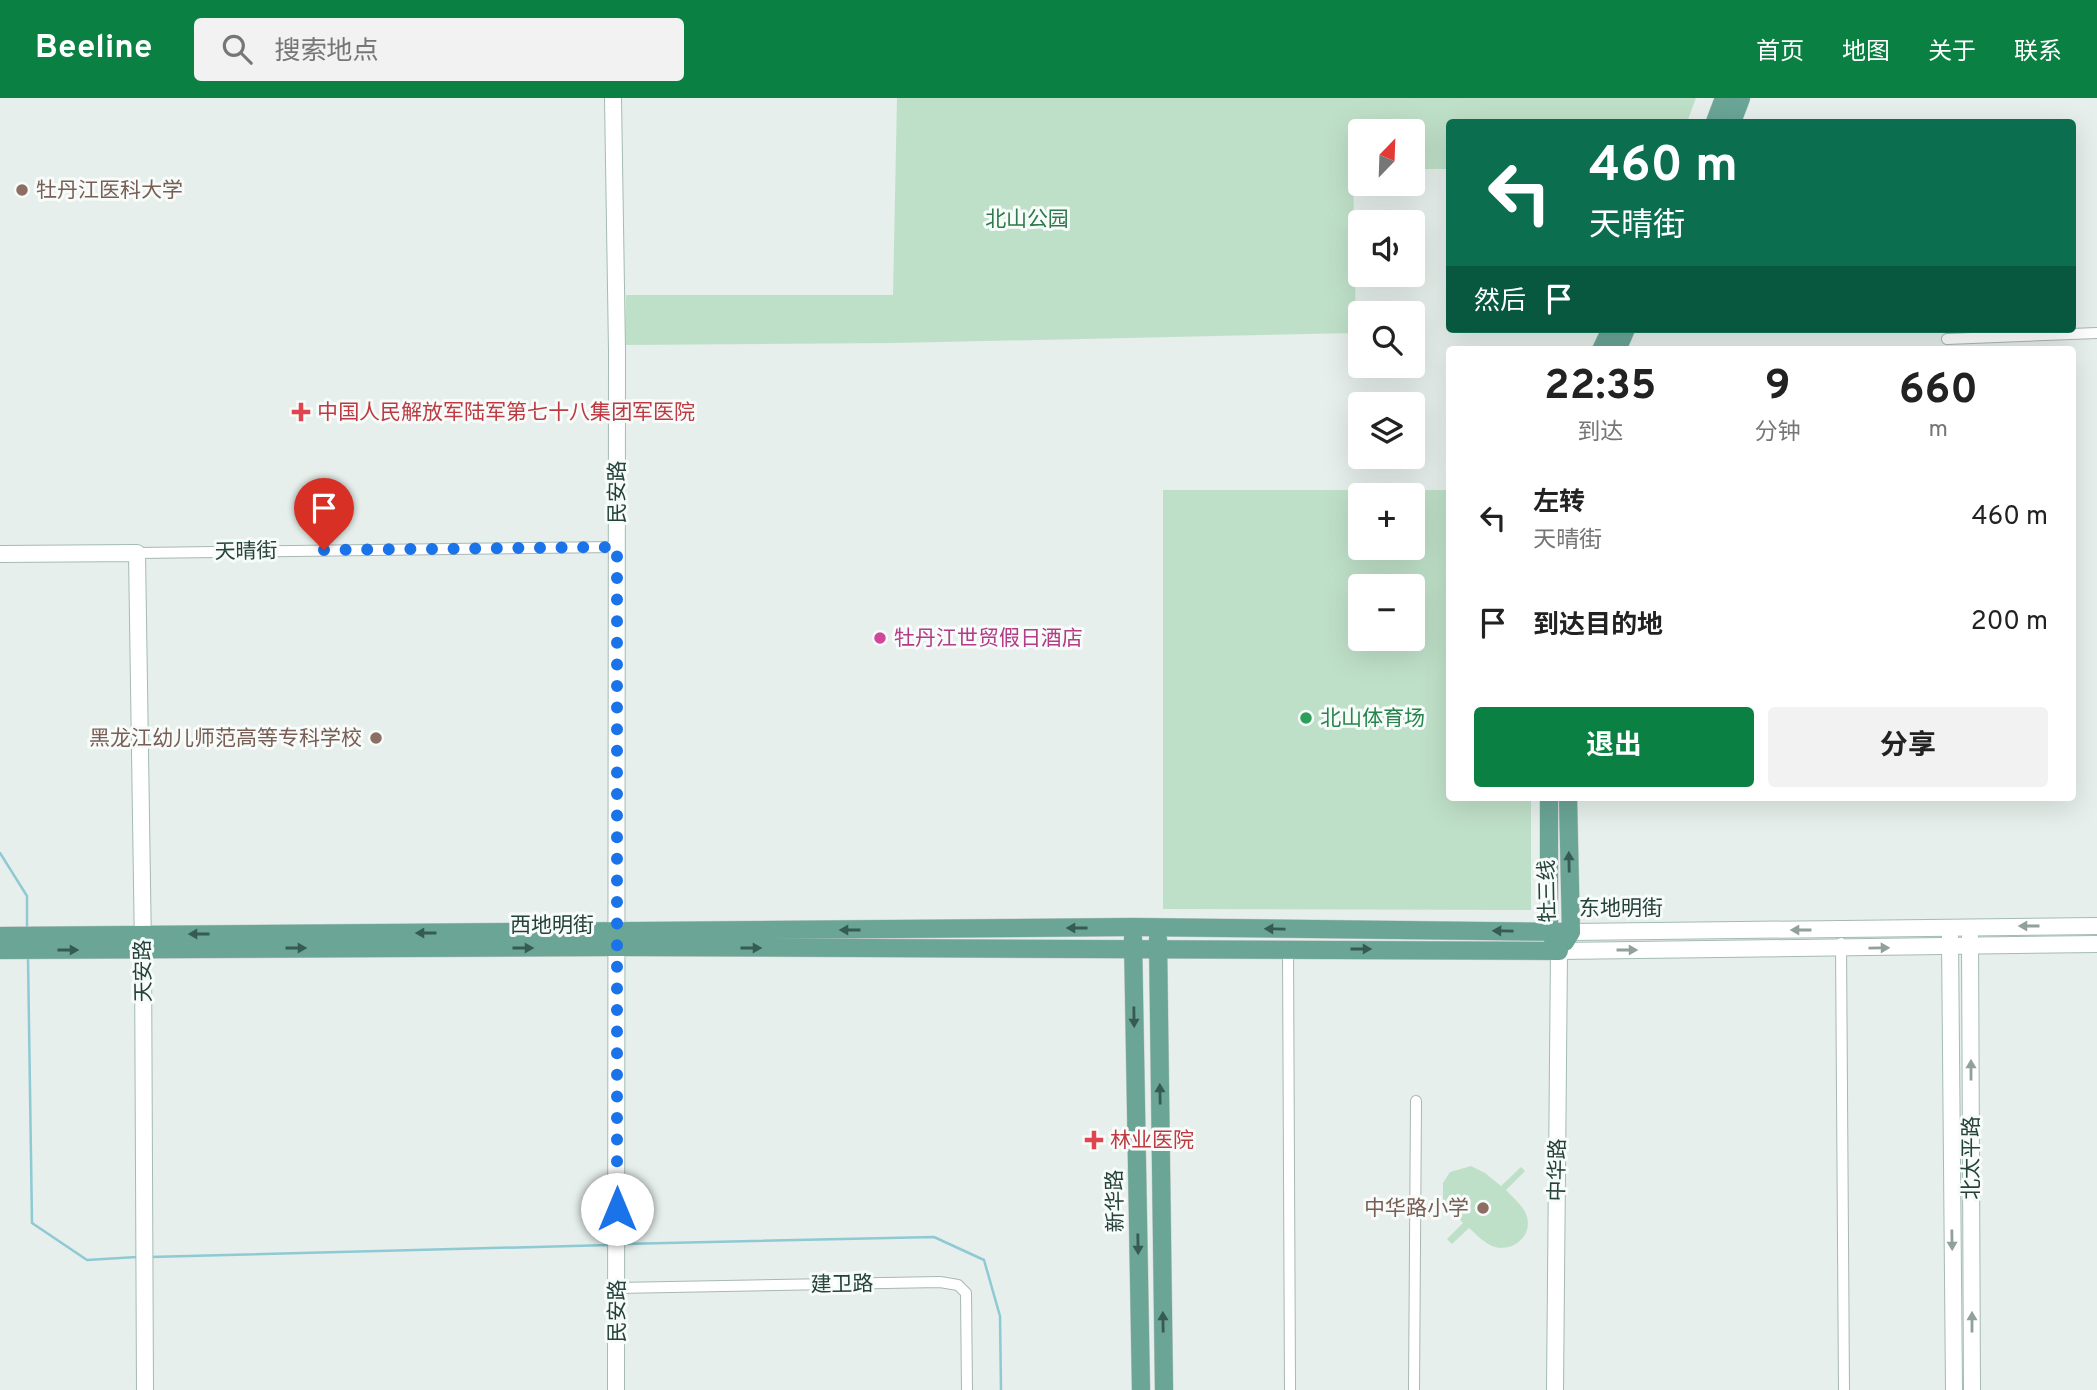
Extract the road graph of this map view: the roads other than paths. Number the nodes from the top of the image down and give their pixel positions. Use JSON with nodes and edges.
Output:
{"nodes":[{"id":1,"x":613,"y":98,"type":"edge"},
{"id":2,"x":1724,"y":98,"type":"edge"},
{"id":3,"x":1741,"y":98,"type":"edge"},
{"id":4,"x":1716,"y":119,"type":"edge"},
{"id":5,"x":1733,"y":119,"type":"edge"},
{"id":6,"x":2097,"y":333,"type":"edge"},
{"id":7,"x":1947,"y":339,"type":"dead end"},
{"id":8,"x":617,"y":547,"type":"junction"},
{"id":9,"x":137,"y":553,"type":"junction"},
{"id":10,"x":0,"y":554,"type":"edge"},
{"id":11,"x":1549,"y":801,"type":"edge"},
{"id":12,"x":1568,"y":801,"type":"edge"},
{"id":13,"x":1970,"y":926,"type":"junction"},
{"id":14,"x":2097,"y":926,"type":"edge"},
{"id":15,"x":1146,"y":927,"type":"junction"},
{"id":16,"x":1950,"y":927,"type":"junction"},
{"id":17,"x":1841,"y":930,"type":"junction"},
{"id":18,"x":1549,"y":932,"type":"junction"},
{"id":19,"x":1571,"y":932,"type":"junction"},
{"id":20,"x":0,"y":936,"type":"edge"},
{"id":21,"x":617,"y":939,"type":"junction"},
{"id":22,"x":143,"y":942,"type":"junction"},
{"id":23,"x":2097,"y":944,"type":"edge"},
{"id":24,"x":1970,"y":947,"type":"junction"},
{"id":25,"x":1146,"y":948,"type":"junction"},
{"id":26,"x":1950,"y":948,"type":"junction"},
{"id":27,"x":1288,"y":949,"type":"junction"},
{"id":28,"x":1841,"y":949,"type":"junction"},
{"id":29,"x":0,"y":950,"type":"edge"},
{"id":30,"x":1559,"y":951,"type":"junction"},
{"id":31,"x":1416,"y":1101,"type":"dead end"},
{"id":32,"x":617,"y":1288,"type":"junction"},
{"id":33,"x":145,"y":1390,"type":"edge"},
{"id":34,"x":616,"y":1390,"type":"edge"},
{"id":35,"x":967,"y":1390,"type":"edge"},
{"id":36,"x":1141,"y":1390,"type":"edge"},
{"id":37,"x":1164,"y":1390,"type":"edge"},
{"id":38,"x":1290,"y":1390,"type":"edge"},
{"id":39,"x":1414,"y":1390,"type":"edge"},
{"id":40,"x":1555,"y":1390,"type":"edge"},
{"id":41,"x":1844,"y":1390,"type":"edge"},
{"id":42,"x":1954,"y":1390,"type":"edge"},
{"id":43,"x":1972,"y":1390,"type":"edge"}],
"edges":[{"from":1,"to":8,"type":"street","name":"民安路"},
{"from":2,"to":4,"type":"main road"},
{"from":3,"to":5,"type":"main road"},
{"from":6,"to":7,"type":"street"},
{"from":8,"to":9,"type":"street","name":"天晴街"},
{"from":8,"to":21,"type":"street","name":"民安路"},
{"from":9,"to":10,"type":"street","name":"天晴街"},
{"from":9,"to":22,"type":"street","name":"天安路"},
{"from":11,"to":18,"type":"main road","name":"牡三线"},
{"from":19,"to":12,"type":"main road","name":"牡三线","one_way":true},
{"from":14,"to":13,"type":"street","name":"东地明街","one_way":true},
{"from":13,"to":16,"type":"street","name":"东地明街"},
{"from":13,"to":24,"type":"street","name":"北太平路"},
{"from":18,"to":15,"type":"main road","name":"东地明街","one_way":true},
{"from":15,"to":21,"type":"main road","name":"西地明街","one_way":true},
{"from":15,"to":25,"type":"main road","name":"新华路"},
{"from":15,"to":25,"type":"main road"},
{"from":16,"to":17,"type":"street","name":"东地明街"},
{"from":16,"to":26,"type":"street","name":"北太平路"},
{"from":17,"to":19,"type":"street","name":"东地明街","one_way":true},
{"from":17,"to":28,"type":"street"},
{"from":18,"to":19,"type":"main road","name":"东地明街"},
{"from":18,"to":30,"type":"main road","name":"牡三线"},
{"from":19,"to":30,"type":"main road","name":"牡三线"},
{"from":20,"to":22,"type":"main road","name":"西地明街"},
{"from":21,"to":22,"type":"main road","name":"西地明街"},
{"from":21,"to":25,"type":"main road","name":"西地明街","one_way":true},
{"from":21,"to":32,"type":"street","name":"民安路"},
{"from":29,"to":22,"type":"main road","name":"西地明街","one_way":true},
{"from":22,"to":33,"type":"street","name":"天安路"},
{"from":23,"to":24,"type":"street","name":"东地明街"},
{"from":24,"to":26,"type":"street","name":"东地明街"},
{"from":43,"to":24,"type":"street","name":"北太平路","one_way":true},
{"from":25,"to":27,"type":"main road","name":"东地明街"},
{"from":25,"to":36,"type":"main road","name":"新华路","one_way":true},
{"from":37,"to":25,"type":"main road","one_way":true},
{"from":28,"to":26,"type":"street","name":"东地明街","one_way":true},
{"from":26,"to":42,"type":"street","name":"北太平路","one_way":true},
{"from":27,"to":30,"type":"main road","name":"东地明街","one_way":true},
{"from":27,"to":38,"type":"street"},
{"from":30,"to":28,"type":"street","name":"东地明街","one_way":true},
{"from":28,"to":41,"type":"street"},
{"from":30,"to":40,"type":"street","name":"中华路"},
{"from":31,"to":39,"type":"street"},
{"from":32,"to":34,"type":"street","name":"民安路"},
{"from":32,"to":35,"type":"street","name":"建卫路"}]}
